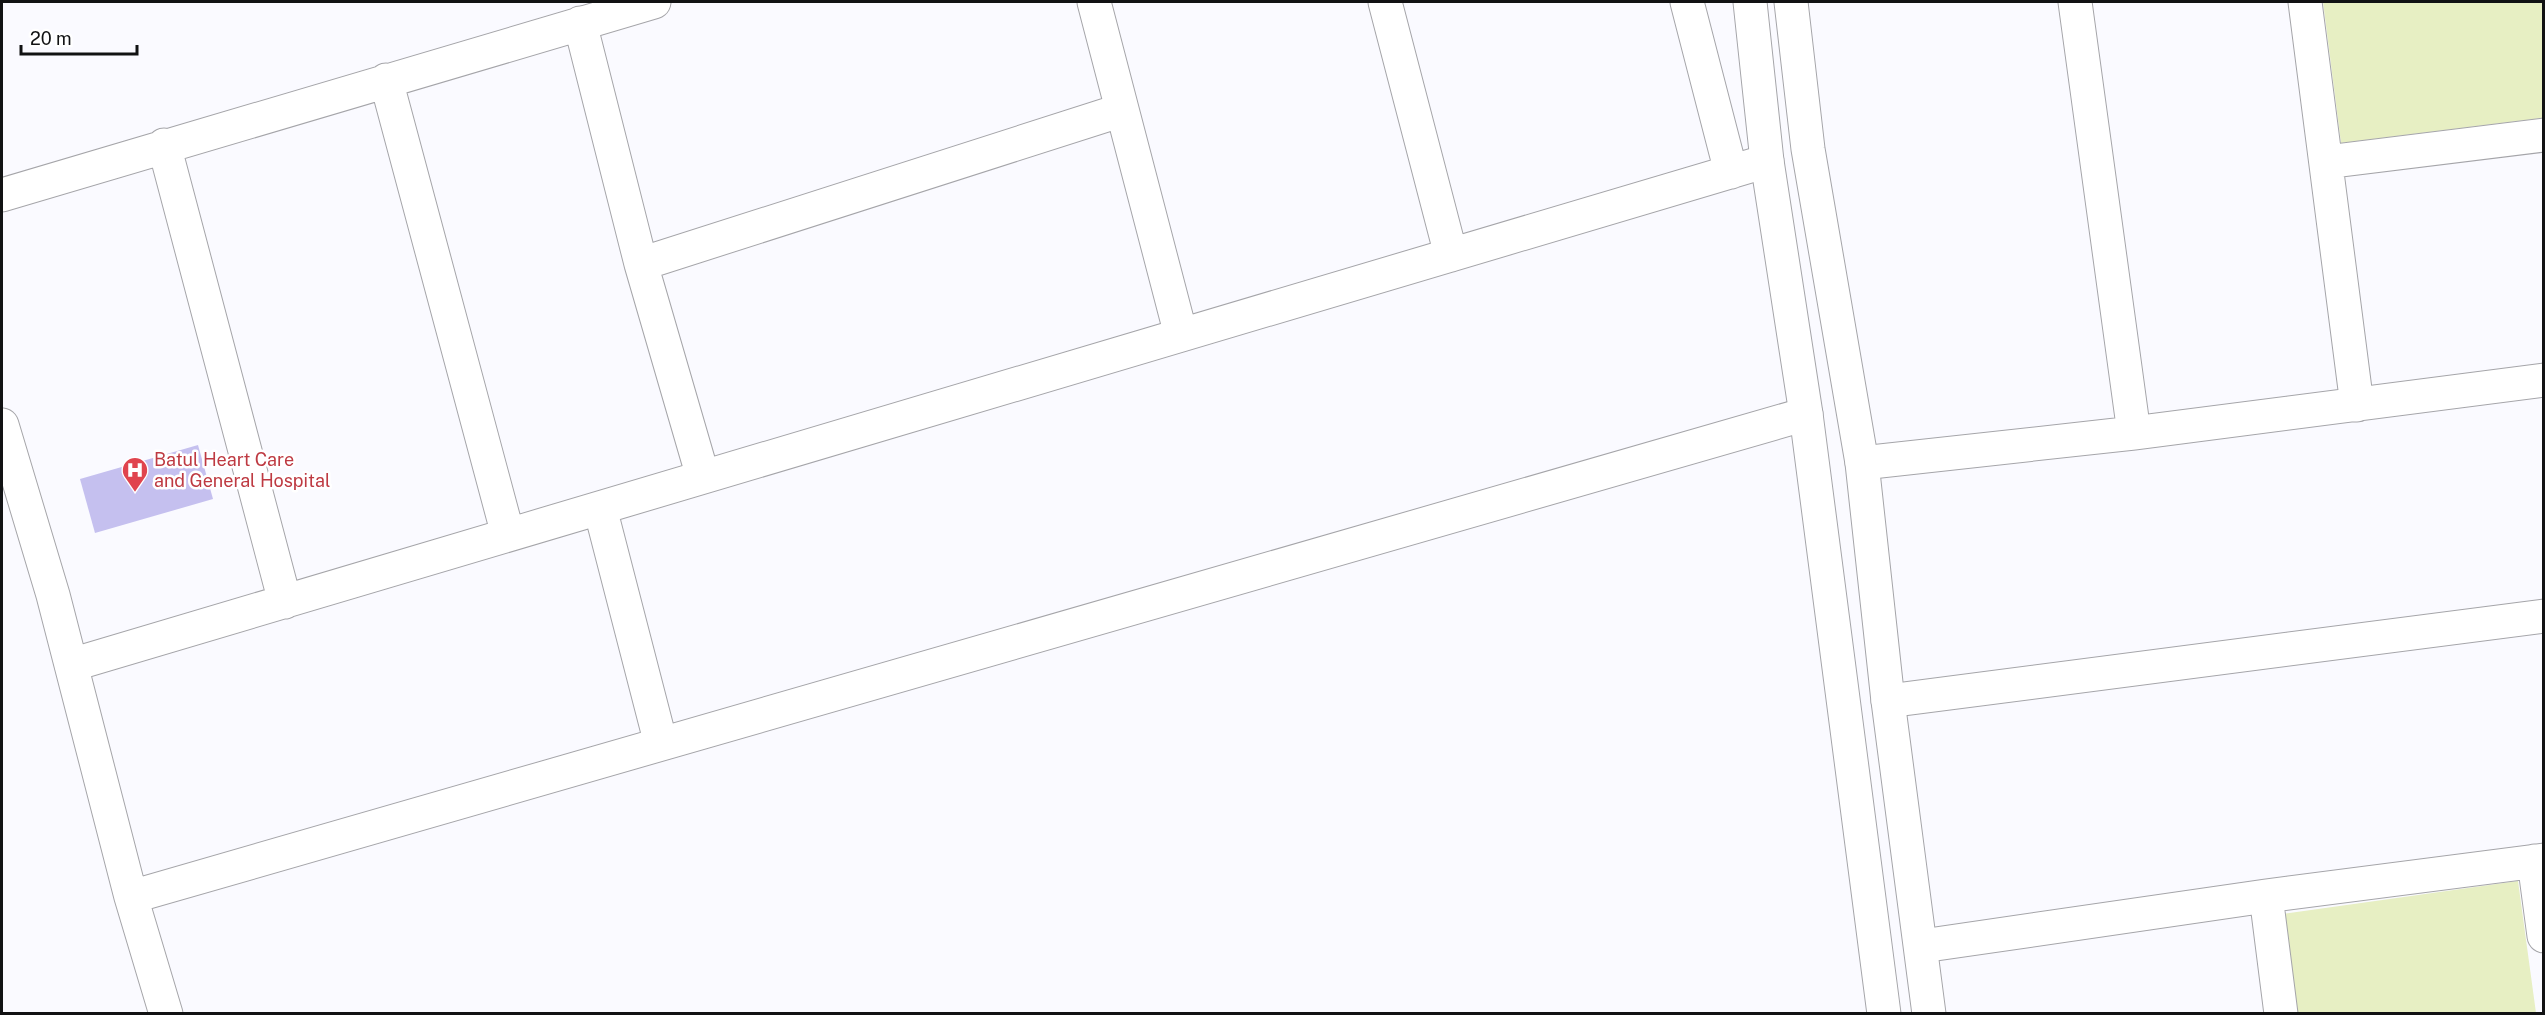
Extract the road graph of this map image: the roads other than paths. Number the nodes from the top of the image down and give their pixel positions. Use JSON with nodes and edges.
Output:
{"nodes":[{"id":1,"x":654,"y":2,"type":"edge"},
{"id":2,"x":1094,"y":2,"type":"edge"},
{"id":3,"x":1385,"y":2,"type":"edge"},
{"id":4,"x":1687,"y":2,"type":"edge"},
{"id":5,"x":1750,"y":2,"type":"edge"},
{"id":6,"x":1791,"y":2,"type":"edge"},
{"id":7,"x":2075,"y":2,"type":"edge"},
{"id":8,"x":2306,"y":2,"type":"edge"},
{"id":9,"x":580,"y":23,"type":"junction"},
{"id":10,"x":386,"y":80,"type":"junction"},
{"id":11,"x":1122,"y":110,"type":"junction"},
{"id":12,"x":2544,"y":135,"type":"edge"},
{"id":13,"x":164,"y":145,"type":"junction"},
{"id":14,"x":1767,"y":161,"type":"junction"},
{"id":15,"x":2326,"y":162,"type":"junction"},
{"id":16,"x":1731,"y":172,"type":"junction"},
{"id":17,"x":2,"y":195,"type":"edge"},
{"id":18,"x":1451,"y":255,"type":"junction"},
{"id":19,"x":641,"y":264,"type":"junction"},
{"id":20,"x":1181,"y":335,"type":"junction"},
{"id":21,"x":2544,"y":380,"type":"edge"},
{"id":22,"x":2357,"y":405,"type":"junction"},
{"id":23,"x":1806,"y":414,"type":"junction"},
{"id":24,"x":2,"y":424,"type":"edge"},
{"id":25,"x":2134,"y":433,"type":"junction"},
{"id":26,"x":1862,"y":463,"type":"junction"},
{"id":27,"x":703,"y":477,"type":"junction"},
{"id":28,"x":600,"y":508,"type":"junction"},
{"id":29,"x":508,"y":535,"type":"junction"},
{"id":30,"x":285,"y":602,"type":"junction"},
{"id":31,"x":2544,"y":616,"type":"edge"},
{"id":32,"x":71,"y":665,"type":"junction"},
{"id":33,"x":1888,"y":701,"type":"junction"},
{"id":34,"x":661,"y":744,"type":"junction"},
{"id":35,"x":2539,"y":861,"type":"edge"},
{"id":36,"x":2266,"y":896,"type":"junction"},
{"id":37,"x":131,"y":897,"type":"junction"},
{"id":38,"x":2544,"y":936,"type":"edge"},
{"id":39,"x":1922,"y":946,"type":"junction"},
{"id":40,"x":166,"y":1014,"type":"edge"},
{"id":41,"x":1884,"y":1014,"type":"edge"},
{"id":42,"x":1929,"y":1014,"type":"edge"},
{"id":43,"x":2281,"y":1014,"type":"edge"}],
"edges":[{"from":1,"to":9,"type":"street"},
{"from":2,"to":11,"type":"street"},
{"from":3,"to":18,"type":"street"},
{"from":4,"to":16,"type":"street"},
{"from":5,"to":14,"type":"street"},
{"from":6,"to":26,"type":"street"},
{"from":7,"to":25,"type":"street"},
{"from":8,"to":15,"type":"street"},
{"from":9,"to":10,"type":"street"},
{"from":9,"to":19,"type":"street"},
{"from":10,"to":13,"type":"street"},
{"from":10,"to":29,"type":"street"},
{"from":11,"to":19,"type":"street"},
{"from":11,"to":20,"type":"street"},
{"from":12,"to":15,"type":"street"},
{"from":13,"to":17,"type":"street"},
{"from":13,"to":30,"type":"street"},
{"from":14,"to":16,"type":"street"},
{"from":14,"to":23,"type":"street"},
{"from":15,"to":22,"type":"street"},
{"from":16,"to":18,"type":"street"},
{"from":18,"to":20,"type":"street"},
{"from":19,"to":27,"type":"street"},
{"from":20,"to":27,"type":"street"},
{"from":21,"to":22,"type":"street"},
{"from":22,"to":25,"type":"street"},
{"from":23,"to":34,"type":"street"},
{"from":23,"to":41,"type":"street"},
{"from":24,"to":32,"type":"street"},
{"from":25,"to":26,"type":"street"},
{"from":26,"to":33,"type":"street"},
{"from":27,"to":28,"type":"street"},
{"from":28,"to":29,"type":"street"},
{"from":28,"to":34,"type":"street"},
{"from":29,"to":30,"type":"street"},
{"from":30,"to":32,"type":"street"},
{"from":31,"to":33,"type":"street"},
{"from":32,"to":37,"type":"street"},
{"from":33,"to":39,"type":"street"},
{"from":34,"to":37,"type":"street"},
{"from":35,"to":36,"type":"street"},
{"from":35,"to":38,"type":"street"},
{"from":36,"to":39,"type":"street"},
{"from":36,"to":43,"type":"street"},
{"from":37,"to":40,"type":"street"},
{"from":39,"to":42,"type":"street"}]}
